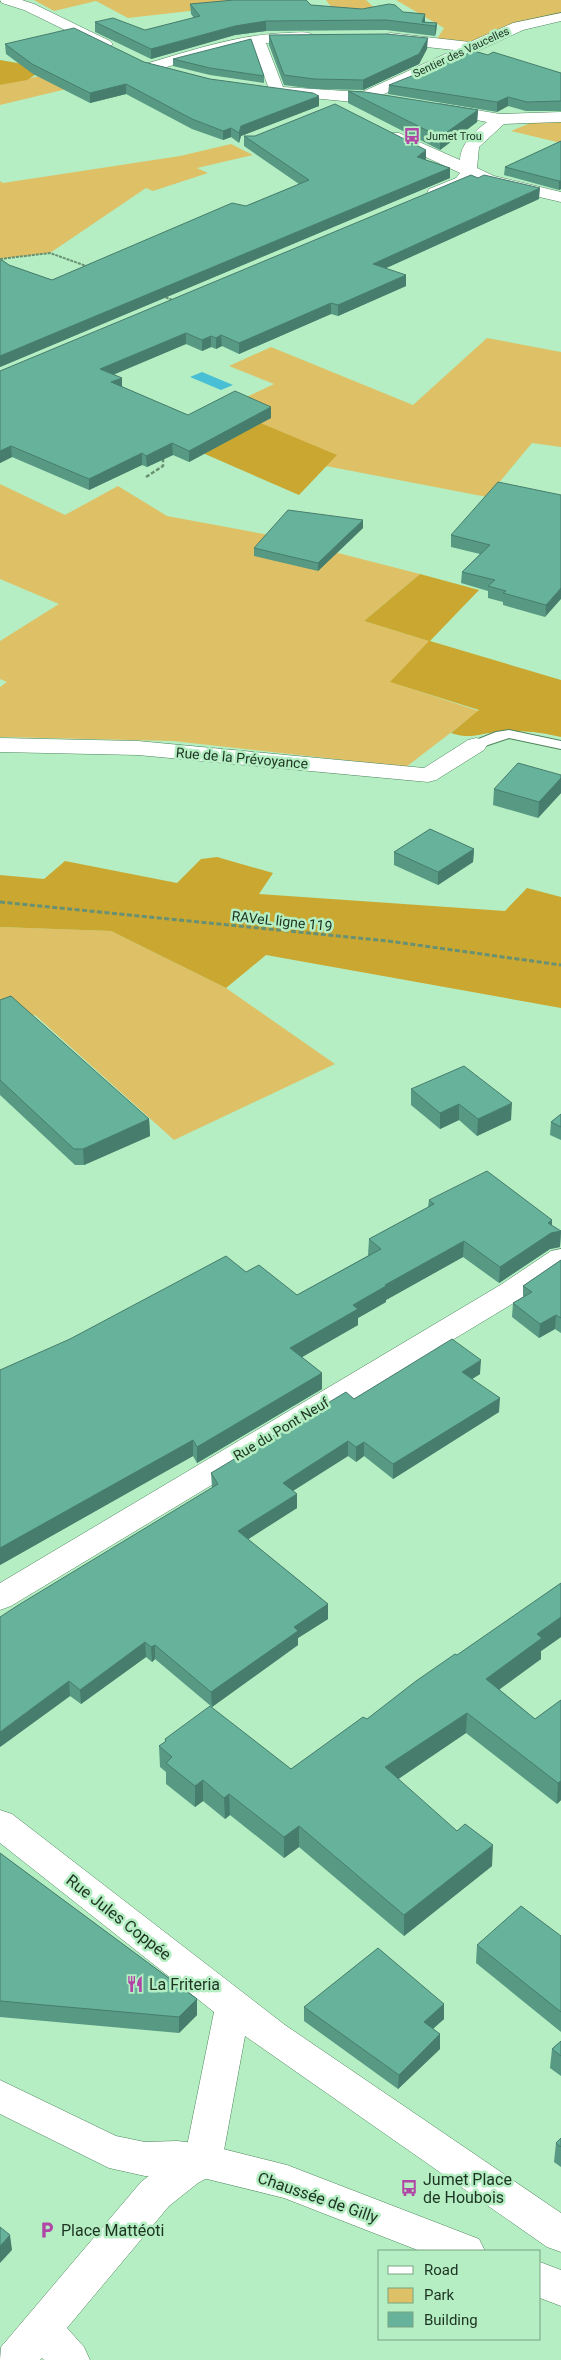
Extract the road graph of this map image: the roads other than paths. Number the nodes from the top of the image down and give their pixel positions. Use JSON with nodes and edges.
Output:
{"nodes":[{"id":1,"x":7,"y":0,"type":"edge"},
{"id":2,"x":561,"y":17,"type":"edge"},
{"id":3,"x":322,"y":37,"type":"edge"},
{"id":4,"x":378,"y":37,"type":"edge"},
{"id":5,"x":257,"y":39,"type":"junction"},
{"id":6,"x":470,"y":47,"type":"junction"},
{"id":7,"x":115,"y":50,"type":"edge"},
{"id":8,"x":132,"y":58,"type":"edge"},
{"id":9,"x":150,"y":67,"type":"junction"},
{"id":10,"x":176,"y":73,"type":"edge"},
{"id":11,"x":258,"y":89,"type":"edge"},
{"id":12,"x":277,"y":91,"type":"junction"},
{"id":13,"x":314,"y":96,"type":"junction"},
{"id":14,"x":365,"y":96,"type":"junction"},
{"id":15,"x":403,"y":103,"type":"edge"},
{"id":16,"x":423,"y":106,"type":"edge"},
{"id":17,"x":338,"y":110,"type":"edge"},
{"id":18,"x":561,"y":117,"type":"edge"},
{"id":19,"x":500,"y":119,"type":"junction"},
{"id":20,"x":380,"y":129,"type":"edge"},
{"id":21,"x":469,"y":172,"type":"junction"},
{"id":22,"x":561,"y":197,"type":"edge"},
{"id":23,"x":415,"y":201,"type":"edge"},
{"id":24,"x":0,"y":745,"type":"edge"},
{"id":25,"x":476,"y":745,"type":"joint"},
{"id":26,"x":561,"y":745,"type":"edge"},
{"id":27,"x":561,"y":1258,"type":"edge"},
{"id":28,"x":0,"y":1598,"type":"edge"},
{"id":29,"x":0,"y":1824,"type":"edge"},
{"id":30,"x":233,"y":2006,"type":"junction"},
{"id":31,"x":0,"y":2096,"type":"edge"},
{"id":32,"x":203,"y":2161,"type":"junction"},
{"id":33,"x":561,"y":2235,"type":"edge"},
{"id":34,"x":462,"y":2250,"type":"edge"},
{"id":35,"x":541,"y":2280,"type":"edge"},
{"id":36,"x":561,"y":2288,"type":"edge"},
{"id":37,"x":42,"y":2328,"type":"junction"},
{"id":38,"x":15,"y":2360,"type":"edge"},
{"id":39,"x":70,"y":2360,"type":"edge"}],
"edges":[{"from":1,"to":7,"type":"street"},
{"from":2,"to":6,"type":"street","name":"Sentier des Vaucelles"},
{"from":3,"to":5,"type":"street"},
{"from":4,"to":6,"type":"street"},
{"from":5,"to":9,"type":"street"},
{"from":5,"to":12,"type":"street"},
{"from":6,"to":14,"type":"street","name":"Sentier des Vaucelles"},
{"from":8,"to":9,"type":"street"},
{"from":9,"to":10,"type":"street"},
{"from":11,"to":12,"type":"street"},
{"from":12,"to":13,"type":"street"},
{"from":13,"to":14,"type":"street"},
{"from":13,"to":17,"type":"street"},
{"from":14,"to":15,"type":"street"},
{"from":16,"to":19,"type":"street"},
{"from":18,"to":19,"type":"street"},
{"from":19,"to":21,"type":"street"},
{"from":20,"to":21,"type":"street"},
{"from":21,"to":22,"type":"street"},
{"from":21,"to":23,"type":"street"},
{"from":24,"to":25,"type":"street","name":"Rue de la Prévoyance"},
{"from":25,"to":26,"type":"lane"},
{"from":27,"to":28,"type":"street","name":"Rue du Pont Neuf"},
{"from":29,"to":30,"type":"street","name":"Rue Jules Coppée"},
{"from":30,"to":32,"type":"street"},
{"from":30,"to":33,"type":"street"},
{"from":31,"to":32,"type":"street","name":"Chaussée de Gilly"},
{"from":32,"to":34,"type":"street","name":"Chaussée de Gilly"},
{"from":32,"to":37,"type":"street"},
{"from":35,"to":36,"type":"street"},
{"from":37,"to":38,"type":"street"},
{"from":37,"to":39,"type":"street"}]}
